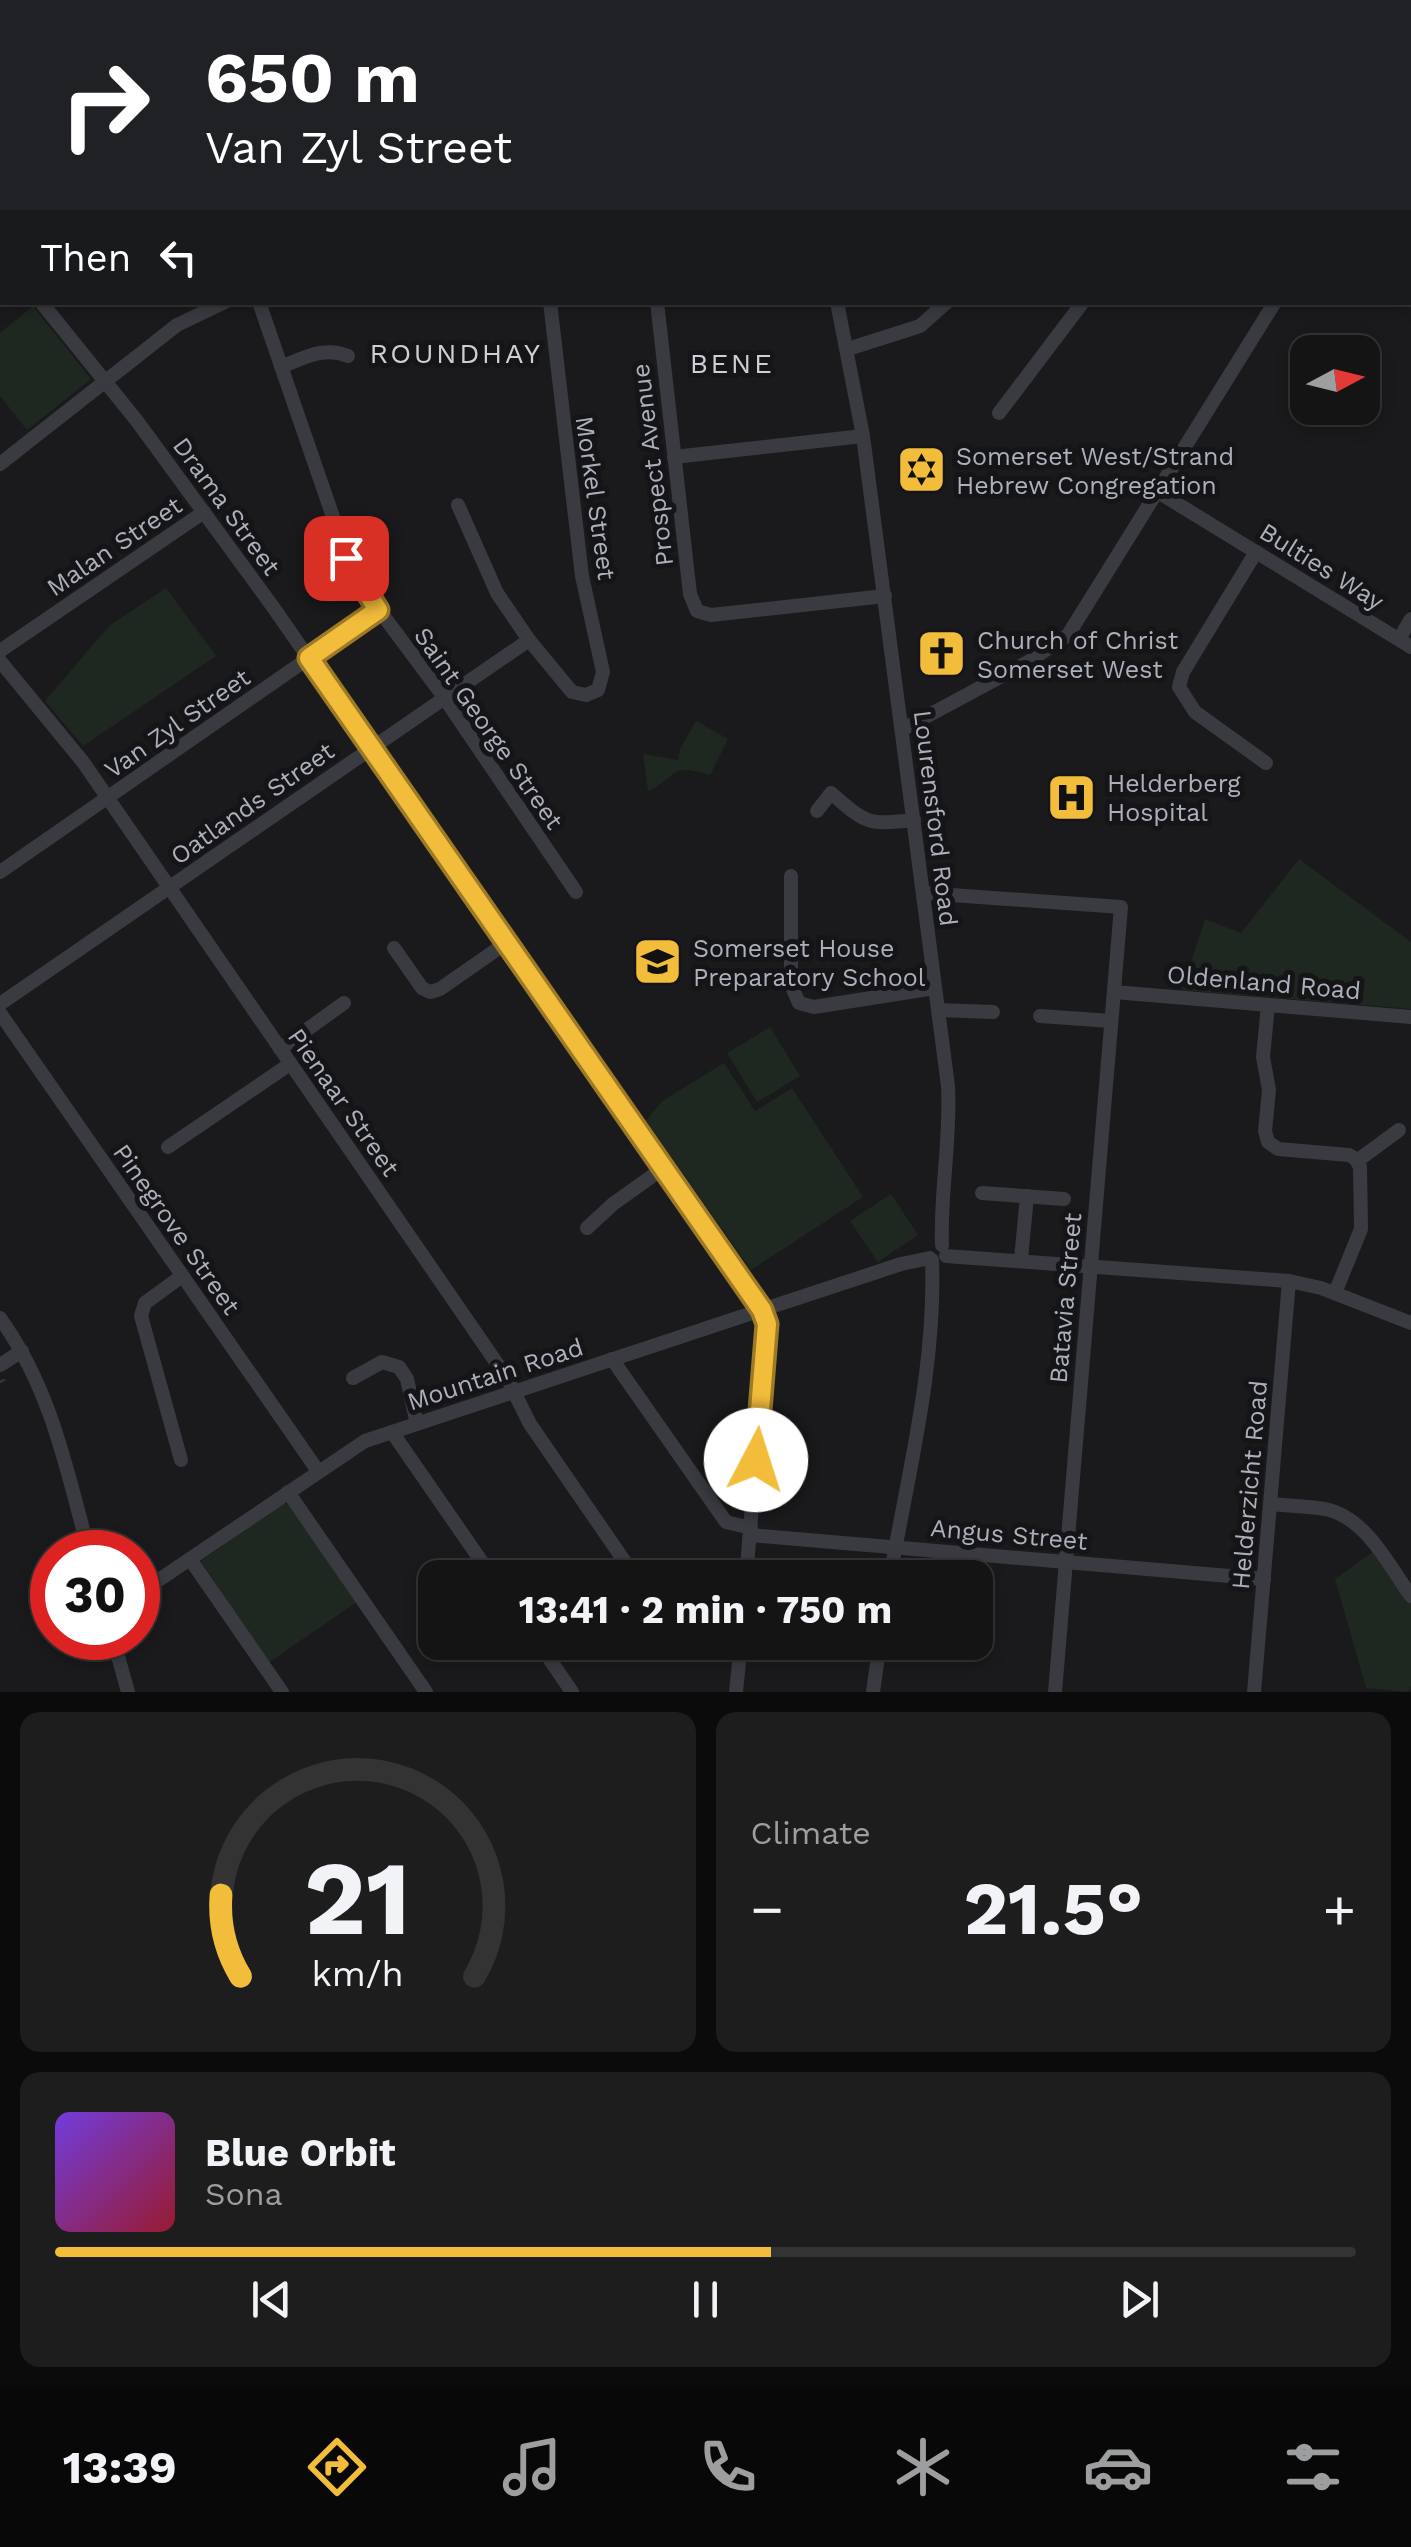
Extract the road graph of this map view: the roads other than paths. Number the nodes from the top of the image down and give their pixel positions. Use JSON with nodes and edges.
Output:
{"nodes":[{"id":1,"x":42,"y":305,"type":"edge"},
{"id":2,"x":219,"y":305,"type":"edge"},
{"id":3,"x":260,"y":305,"type":"edge"},
{"id":4,"x":550,"y":305,"type":"edge"},
{"id":5,"x":657,"y":305,"type":"edge"},
{"id":6,"x":838,"y":305,"type":"edge"},
{"id":7,"x":944,"y":305,"type":"edge"},
{"id":8,"x":1081,"y":305,"type":"edge"},
{"id":9,"x":1273,"y":305,"type":"edge"},
{"id":10,"x":848,"y":349,"type":"junction"},
{"id":11,"x":348,"y":356,"type":"dead end"},
{"id":12,"x":281,"y":366,"type":"junction"},
{"id":13,"x":106,"y":383,"type":"junction"},
{"id":14,"x":999,"y":413,"type":"dead end"},
{"id":15,"x":864,"y":436,"type":"junction"},
{"id":16,"x":674,"y":457,"type":"junction"},
{"id":17,"x":0,"y":464,"type":"edge"},
{"id":18,"x":1158,"y":492,"type":"junction"},
{"id":19,"x":458,"y":505,"type":"dead end"},
{"id":20,"x":204,"y":512,"type":"junction"},
{"id":21,"x":1256,"y":552,"type":"junction"},
{"id":22,"x":885,"y":596,"type":"junction"},
{"id":23,"x":378,"y":610,"type":"junction"},
{"id":24,"x":1411,"y":619,"type":"edge"},
{"id":25,"x":529,"y":640,"type":"junction"},
{"id":26,"x":1405,"y":643,"type":"edge"},
{"id":27,"x":0,"y":651,"type":"edge"},
{"id":28,"x":309,"y":658,"type":"junction"},
{"id":29,"x":0,"y":661,"type":"edge"},
{"id":30,"x":444,"y":698,"type":"junction"},
{"id":31,"x":902,"y":729,"type":"junction"},
{"id":32,"x":372,"y":748,"type":"junction"},
{"id":33,"x":1266,"y":763,"type":"dead end"},
{"id":34,"x":108,"y":798,"type":"junction"},
{"id":35,"x":818,"y":811,"type":"dead end"},
{"id":36,"x":914,"y":820,"type":"junction"},
{"id":37,"x":0,"y":872,"type":"edge"},
{"id":38,"x":790,"y":876,"type":"dead end"},
{"id":39,"x":169,"y":888,"type":"junction"},
{"id":40,"x":576,"y":892,"type":"dead end"},
{"id":41,"x":923,"y":893,"type":"junction"},
{"id":42,"x":506,"y":943,"type":"junction"},
{"id":43,"x":394,"y":948,"type":"dead end"},
{"id":44,"x":935,"y":988,"type":"junction"},
{"id":45,"x":1114,"y":992,"type":"junction"},
{"id":46,"x":344,"y":1003,"type":"dead end"},
{"id":47,"x":0,"y":1004,"type":"edge"},
{"id":48,"x":1268,"y":1005,"type":"junction"},
{"id":49,"x":938,"y":1010,"type":"junction"},
{"id":50,"x":993,"y":1012,"type":"dead end"},
{"id":51,"x":0,"y":1013,"type":"edge"},
{"id":52,"x":1040,"y":1016,"type":"dead end"},
{"id":53,"x":1411,"y":1016,"type":"edge"},
{"id":54,"x":1111,"y":1021,"type":"junction"},
{"id":55,"x":280,"y":1048,"type":"junction"},
{"id":56,"x":290,"y":1064,"type":"junction"},
{"id":57,"x":1398,"y":1130,"type":"dead end"},
{"id":58,"x":168,"y":1147,"type":"dead end"},
{"id":59,"x":1358,"y":1161,"type":"junction"},
{"id":60,"x":662,"y":1168,"type":"junction"},
{"id":61,"x":982,"y":1193,"type":"dead end"},
{"id":62,"x":1027,"y":1196,"type":"junction"},
{"id":63,"x":1064,"y":1199,"type":"dead end"},
{"id":64,"x":587,"y":1228,"type":"dead end"},
{"id":65,"x":931,"y":1255,"type":"junction"},
{"id":66,"x":1021,"y":1259,"type":"junction"},
{"id":67,"x":1090,"y":1265,"type":"junction"},
{"id":68,"x":182,"y":1276,"type":"junction"},
{"id":69,"x":1289,"y":1282,"type":"junction"},
{"id":70,"x":933,"y":1288,"type":"junction"},
{"id":71,"x":1335,"y":1294,"type":"junction"},
{"id":72,"x":762,"y":1310,"type":"junction"},
{"id":73,"x":0,"y":1318,"type":"edge"},
{"id":74,"x":1411,"y":1323,"type":"edge"},
{"id":75,"x":22,"y":1350,"type":"junction"},
{"id":76,"x":612,"y":1359,"type":"junction"},
{"id":77,"x":0,"y":1364,"type":"edge"},
{"id":78,"x":352,"y":1378,"type":"dead end"},
{"id":79,"x":514,"y":1392,"type":"junction"},
{"id":80,"x":416,"y":1424,"type":"junction"},
{"id":81,"x":392,"y":1432,"type":"junction"},
{"id":82,"x":181,"y":1460,"type":"dead end"},
{"id":83,"x":318,"y":1472,"type":"junction"},
{"id":84,"x":288,"y":1492,"type":"junction"},
{"id":85,"x":1270,"y":1504,"type":"junction"},
{"id":86,"x":84,"y":1530,"type":"edge"},
{"id":87,"x":750,"y":1532,"type":"junction"},
{"id":88,"x":895,"y":1548,"type":"junction"},
{"id":89,"x":190,"y":1560,"type":"junction"},
{"id":90,"x":481,"y":1560,"type":"edge"},
{"id":91,"x":624,"y":1560,"type":"edge"},
{"id":92,"x":748,"y":1560,"type":"edge"},
{"id":93,"x":893,"y":1560,"type":"edge"},
{"id":94,"x":1065,"y":1562,"type":"junction"},
{"id":95,"x":1264,"y":1579,"type":"junction"},
{"id":96,"x":160,"y":1580,"type":"edge"},
{"id":97,"x":1411,"y":1596,"type":"edge"},
{"id":98,"x":119,"y":1660,"type":"edge"},
{"id":99,"x":550,"y":1660,"type":"edge"},
{"id":100,"x":739,"y":1660,"type":"edge"},
{"id":101,"x":877,"y":1660,"type":"edge"},
{"id":102,"x":128,"y":1692,"type":"edge"},
{"id":103,"x":282,"y":1692,"type":"edge"},
{"id":104,"x":426,"y":1692,"type":"edge"},
{"id":105,"x":572,"y":1692,"type":"edge"},
{"id":106,"x":736,"y":1692,"type":"edge"},
{"id":107,"x":873,"y":1692,"type":"edge"},
{"id":108,"x":1054,"y":1692,"type":"edge"},
{"id":109,"x":1254,"y":1692,"type":"edge"}],
"edges":[{"from":1,"to":13,"type":"street","name":"Drama Street"},
{"from":2,"to":13,"type":"street"},
{"from":3,"to":12,"type":"street","name":"Saint George Street"},
{"from":4,"to":25,"type":"street","name":"Morkel Street"},
{"from":5,"to":16,"type":"street","name":"Prospect Avenue"},
{"from":6,"to":10,"type":"street","name":"Lourensford Road"},
{"from":7,"to":10,"type":"street"},
{"from":8,"to":14,"type":"street"},
{"from":9,"to":18,"type":"street"},
{"from":10,"to":15,"type":"street","name":"Lourensford Road"},
{"from":11,"to":12,"type":"street"},
{"from":12,"to":23,"type":"street","name":"Saint George Street"},
{"from":13,"to":17,"type":"street"},
{"from":13,"to":20,"type":"street","name":"Drama Street"},
{"from":15,"to":16,"type":"street"},
{"from":15,"to":22,"type":"street","name":"Lourensford Road"},
{"from":16,"to":22,"type":"street","name":"Prospect Avenue"},
{"from":18,"to":21,"type":"street","name":"Bulties Way"},
{"from":18,"to":31,"type":"street"},
{"from":19,"to":25,"type":"street"},
{"from":20,"to":27,"type":"street","name":"Malan Street"},
{"from":20,"to":28,"type":"street","name":"Drama Street"},
{"from":21,"to":26,"type":"street","name":"Bulties Way"},
{"from":21,"to":33,"type":"street"},
{"from":22,"to":31,"type":"street","name":"Lourensford Road"},
{"from":23,"to":28,"type":"street","name":"Van Zyl Street"},
{"from":23,"to":30,"type":"street","name":"Saint George Street"},
{"from":24,"to":26,"type":"street"},
{"from":25,"to":30,"type":"street","name":"Oatlands Street"},
{"from":28,"to":32,"type":"street","name":"Drama Street"},
{"from":28,"to":34,"type":"street","name":"Van Zyl Street"},
{"from":29,"to":34,"type":"street","name":"Pienaar Street"},
{"from":30,"to":32,"type":"street","name":"Oatlands Street"},
{"from":30,"to":40,"type":"street","name":"Saint George Street"},
{"from":31,"to":36,"type":"street","name":"Lourensford Road"},
{"from":32,"to":39,"type":"street","name":"Oatlands Street"},
{"from":32,"to":42,"type":"street","name":"Drama Street"},
{"from":34,"to":37,"type":"street","name":"Van Zyl Street"},
{"from":34,"to":39,"type":"street","name":"Pienaar Street"},
{"from":35,"to":36,"type":"street"},
{"from":36,"to":41,"type":"street","name":"Lourensford Road"},
{"from":38,"to":44,"type":"street"},
{"from":39,"to":47,"type":"street","name":"Oatlands Street"},
{"from":39,"to":55,"type":"street","name":"Pienaar Street"},
{"from":41,"to":44,"type":"street","name":"Lourensford Road"},
{"from":41,"to":45,"type":"street","name":"Batavia Street"},
{"from":42,"to":43,"type":"street"},
{"from":42,"to":60,"type":"street","name":"Drama Street"},
{"from":44,"to":49,"type":"street","name":"Lourensford Road"},
{"from":45,"to":48,"type":"street","name":"Oldenland Road"},
{"from":45,"to":54,"type":"street","name":"Batavia Street"},
{"from":46,"to":55,"type":"street"},
{"from":48,"to":53,"type":"street","name":"Oldenland Road"},
{"from":48,"to":59,"type":"street"},
{"from":49,"to":50,"type":"street"},
{"from":49,"to":65,"type":"street","name":"Lourensford Road"},
{"from":51,"to":68,"type":"street","name":"Pinegrove Street"},
{"from":52,"to":54,"type":"street"},
{"from":54,"to":67,"type":"street","name":"Batavia Street"},
{"from":55,"to":56,"type":"street","name":"Pienaar Street"},
{"from":56,"to":58,"type":"street"},
{"from":56,"to":79,"type":"street","name":"Pienaar Street"},
{"from":57,"to":59,"type":"street"},
{"from":59,"to":71,"type":"street"},
{"from":60,"to":64,"type":"street"},
{"from":60,"to":72,"type":"street","name":"Drama Street"},
{"from":61,"to":62,"type":"street"},
{"from":62,"to":63,"type":"street"},
{"from":62,"to":66,"type":"street"},
{"from":65,"to":66,"type":"street"},
{"from":65,"to":70,"type":"street","name":"Lourensford Road"},
{"from":65,"to":70,"type":"street"},
{"from":65,"to":72,"type":"street","name":"Mountain Road"},
{"from":66,"to":67,"type":"street"},
{"from":67,"to":69,"type":"street"},
{"from":67,"to":94,"type":"street","name":"Batavia Street"},
{"from":68,"to":82,"type":"street"},
{"from":68,"to":83,"type":"street","name":"Pinegrove Street"},
{"from":69,"to":71,"type":"street"},
{"from":69,"to":85,"type":"street","name":"Helderzicht Road"},
{"from":70,"to":88,"type":"street","name":"Lourensford Road"},
{"from":71,"to":74,"type":"street"},
{"from":72,"to":76,"type":"street","name":"Mountain Road"},
{"from":72,"to":87,"type":"street"},
{"from":73,"to":75,"type":"street"},
{"from":75,"to":77,"type":"street"},
{"from":75,"to":86,"type":"street"},
{"from":76,"to":79,"type":"street","name":"Mountain Road"},
{"from":76,"to":87,"type":"street"},
{"from":78,"to":80,"type":"street"},
{"from":79,"to":80,"type":"street","name":"Mountain Road"},
{"from":79,"to":91,"type":"street","name":"Pienaar Street"},
{"from":80,"to":81,"type":"street","name":"Mountain Road"},
{"from":81,"to":83,"type":"street","name":"Mountain Road"},
{"from":81,"to":90,"type":"street"},
{"from":83,"to":84,"type":"street","name":"Mountain Road"},
{"from":84,"to":89,"type":"street","name":"Mountain Road"},
{"from":84,"to":104,"type":"street"},
{"from":85,"to":95,"type":"street","name":"Helderzicht Road"},
{"from":85,"to":97,"type":"street"},
{"from":87,"to":88,"type":"street","name":"Angus Street"},
{"from":87,"to":92,"type":"street"},
{"from":88,"to":93,"type":"street","name":"Lourensford Road"},
{"from":88,"to":94,"type":"street","name":"Angus Street"},
{"from":89,"to":96,"type":"street","name":"Mountain Road"},
{"from":89,"to":103,"type":"street"},
{"from":94,"to":95,"type":"street","name":"Angus Street"},
{"from":94,"to":108,"type":"street","name":"Batavia Street"},
{"from":95,"to":109,"type":"street","name":"Helderzicht Road"},
{"from":98,"to":102,"type":"street"},
{"from":99,"to":105,"type":"street"},
{"from":100,"to":106,"type":"street"},
{"from":101,"to":107,"type":"street"}]}
